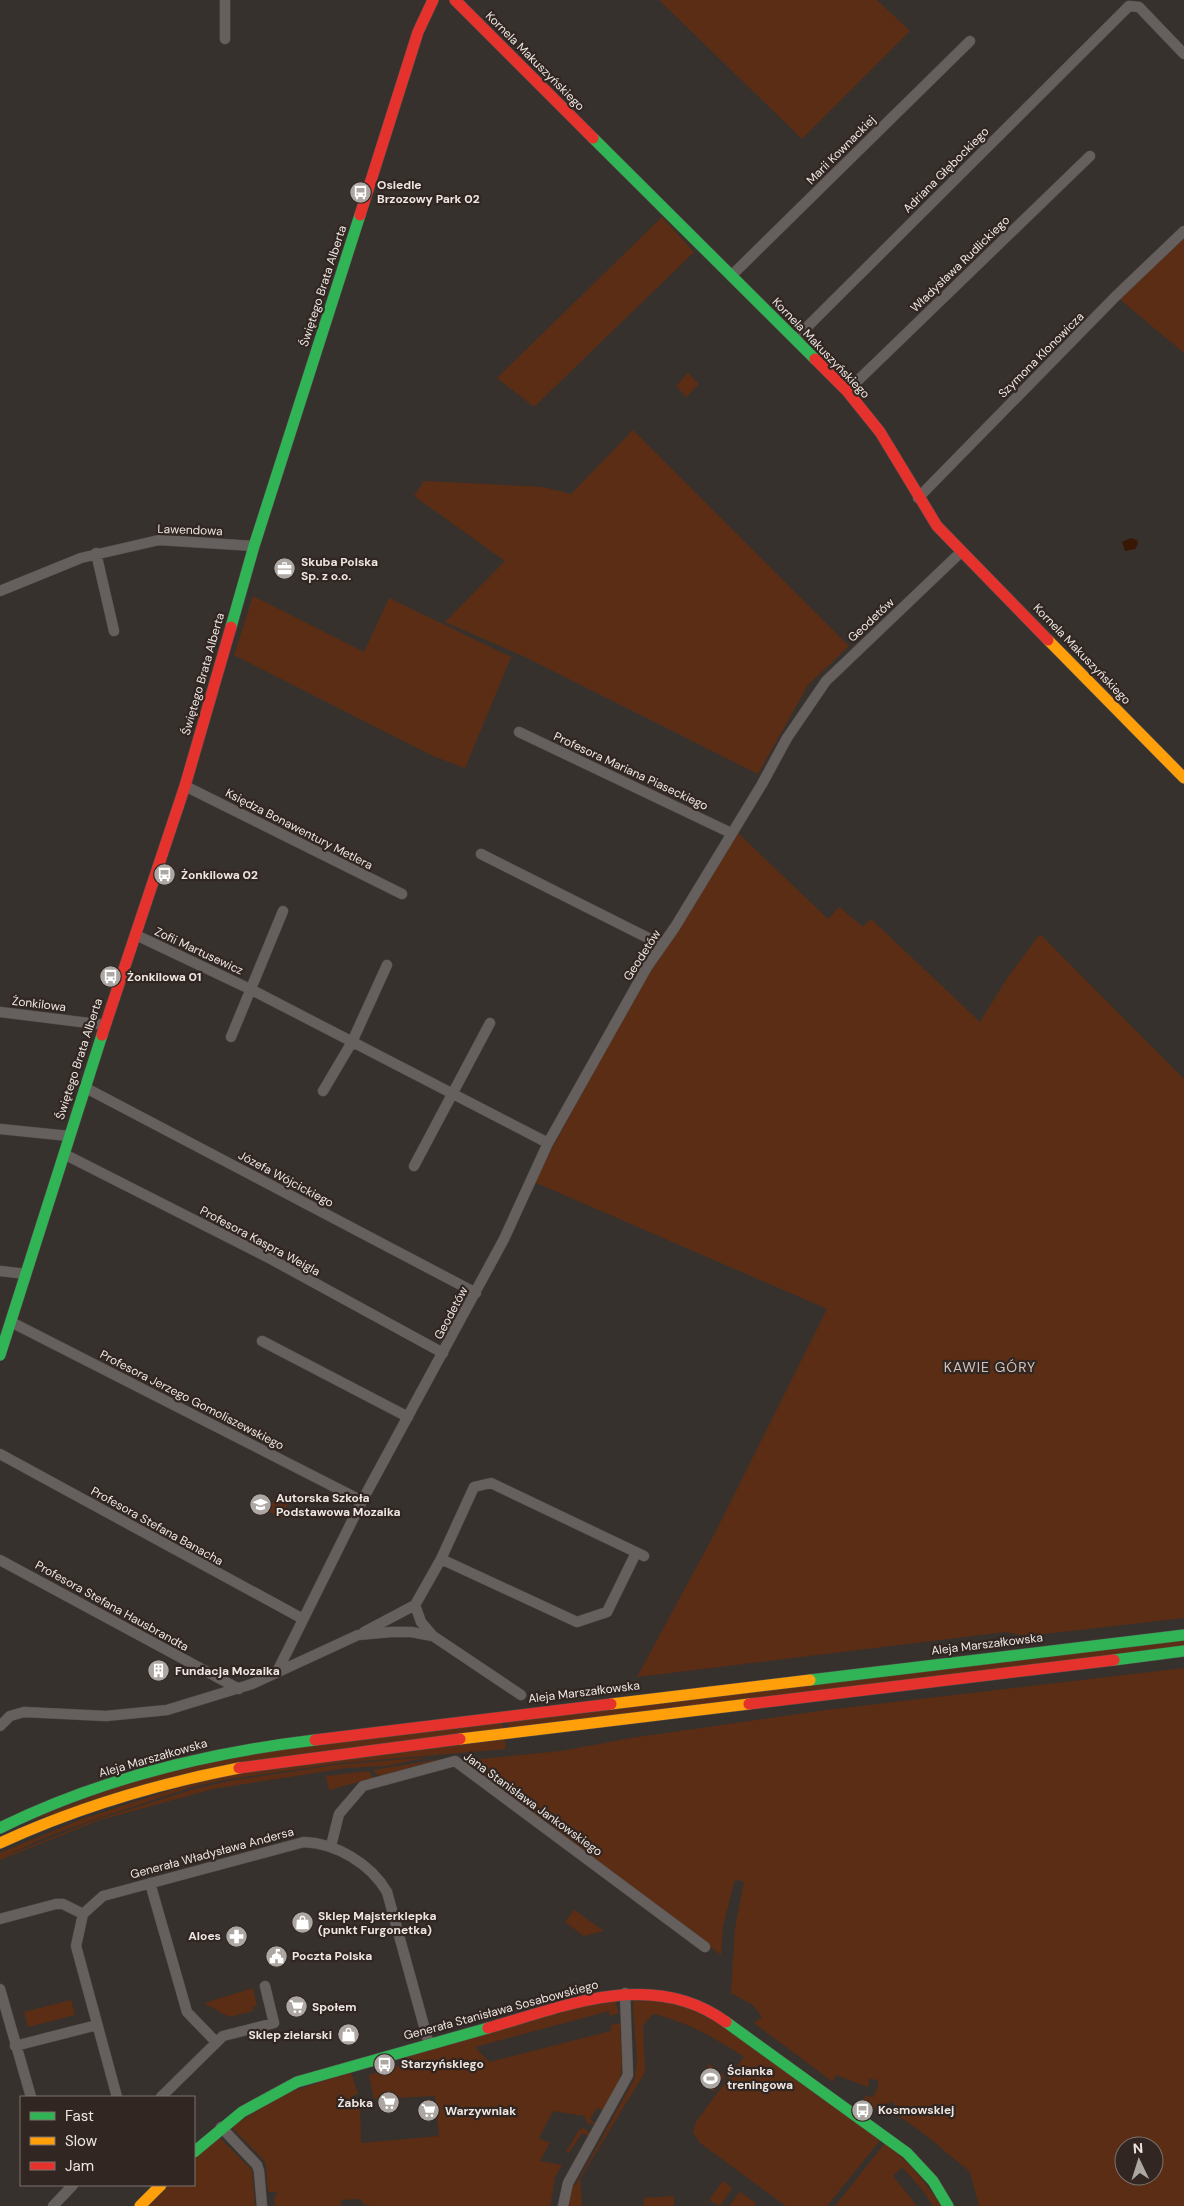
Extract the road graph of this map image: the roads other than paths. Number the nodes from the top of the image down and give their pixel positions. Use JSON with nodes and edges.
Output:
{"nodes":[{"id":1,"x":225,"y":0,"type":"edge"},
{"id":2,"x":433,"y":0,"type":"edge"},
{"id":3,"x":455,"y":0,"type":"edge"},
{"id":4,"x":225,"y":39,"type":"dead end"},
{"id":5,"x":970,"y":41,"type":"dead end"},
{"id":6,"x":1184,"y":54,"type":"edge"},
{"id":7,"x":1090,"y":156,"type":"dead end"},
{"id":8,"x":1184,"y":231,"type":"edge"},
{"id":9,"x":731,"y":276,"type":"junction"},
{"id":10,"x":795,"y":338,"type":"junction"},
{"id":11,"x":847,"y":391,"type":"junction"},
{"id":12,"x":918,"y":498,"type":"junction"},
{"id":13,"x":254,"y":546,"type":"junction"},
{"id":14,"x":961,"y":552,"type":"junction"},
{"id":15,"x":96,"y":554,"type":"junction"},
{"id":16,"x":0,"y":591,"type":"edge"},
{"id":17,"x":114,"y":631,"type":"dead end"},
{"id":18,"x":519,"y":732,"type":"dead end"},
{"id":19,"x":1184,"y":778,"type":"edge"},
{"id":20,"x":185,"y":786,"type":"junction"},
{"id":21,"x":731,"y":834,"type":"junction"},
{"id":22,"x":481,"y":854,"type":"dead end"},
{"id":23,"x":402,"y":894,"type":"dead end"},
{"id":24,"x":282,"y":911,"type":"dead end"},
{"id":25,"x":136,"y":935,"type":"junction"},
{"id":26,"x":662,"y":945,"type":"junction"},
{"id":27,"x":387,"y":965,"type":"dead end"},
{"id":28,"x":252,"y":990,"type":"junction"},
{"id":29,"x":0,"y":1012,"type":"edge"},
{"id":30,"x":490,"y":1023,"type":"dead end"},
{"id":31,"x":105,"y":1024,"type":"junction"},
{"id":32,"x":231,"y":1037,"type":"dead end"},
{"id":33,"x":352,"y":1042,"type":"junction"},
{"id":34,"x":84,"y":1087,"type":"junction"},
{"id":35,"x":323,"y":1092,"type":"dead end"},
{"id":36,"x":450,"y":1094,"type":"junction"},
{"id":37,"x":0,"y":1129,"type":"edge"},
{"id":38,"x":69,"y":1136,"type":"junction"},
{"id":39,"x":548,"y":1143,"type":"junction"},
{"id":40,"x":64,"y":1154,"type":"junction"},
{"id":41,"x":414,"y":1166,"type":"dead end"},
{"id":42,"x":0,"y":1271,"type":"edge"},
{"id":43,"x":26,"y":1274,"type":"junction"},
{"id":44,"x":476,"y":1293,"type":"junction"},
{"id":45,"x":11,"y":1322,"type":"junction"},
{"id":46,"x":262,"y":1341,"type":"dead end"},
{"id":47,"x":443,"y":1353,"type":"junction"},
{"id":48,"x":0,"y":1355,"type":"edge"},
{"id":49,"x":408,"y":1417,"type":"junction"},
{"id":50,"x":0,"y":1454,"type":"edge"},
{"id":51,"x":362,"y":1501,"type":"junction"},
{"id":52,"x":0,"y":1560,"type":"edge"},
{"id":53,"x":441,"y":1560,"type":"junction"},
{"id":54,"x":415,"y":1605,"type":"junction"},
{"id":55,"x":303,"y":1619,"type":"junction"},
{"id":56,"x":358,"y":1635,"type":"junction"},
{"id":57,"x":1184,"y":1635,"type":"edge"},
{"id":58,"x":433,"y":1636,"type":"junction"},
{"id":59,"x":1184,"y":1651,"type":"edge"},
{"id":60,"x":277,"y":1672,"type":"junction"},
{"id":61,"x":239,"y":1690,"type":"junction"},
{"id":62,"x":521,"y":1695,"type":"dead end"},
{"id":63,"x":0,"y":1726,"type":"edge"},
{"id":64,"x":27,"y":1814,"type":"junction"},
{"id":65,"x":0,"y":1817,"type":"edge"},
{"id":66,"x":0,"y":1828,"type":"edge"},
{"id":67,"x":0,"y":1843,"type":"edge"},
{"id":68,"x":331,"y":1846,"type":"junction"},
{"id":69,"x":150,"y":1883,"type":"junction"},
{"id":70,"x":83,"y":1914,"type":"junction"},
{"id":71,"x":0,"y":1919,"type":"edge"},
{"id":72,"x":705,"y":1947,"type":"dead end"},
{"id":73,"x":265,"y":1986,"type":"dead end"},
{"id":74,"x":0,"y":1989,"type":"edge"},
{"id":75,"x":625,"y":1993,"type":"junction"},
{"id":76,"x":96,"y":2025,"type":"junction"},
{"id":77,"x":216,"y":2042,"type":"junction"},
{"id":78,"x":429,"y":2044,"type":"junction"},
{"id":79,"x":15,"y":2046,"type":"junction"},
{"id":80,"x":31,"y":2096,"type":"edge"},
{"id":81,"x":117,"y":2096,"type":"edge"},
{"id":82,"x":162,"y":2096,"type":"edge"},
{"id":83,"x":221,"y":2127,"type":"junction"},
{"id":84,"x":195,"y":2151,"type":"edge"},
{"id":85,"x":72,"y":2186,"type":"edge"},
{"id":86,"x":160,"y":2186,"type":"edge"},
{"id":87,"x":53,"y":2206,"type":"edge"},
{"id":88,"x":140,"y":2206,"type":"edge"},
{"id":89,"x":262,"y":2206,"type":"edge"},
{"id":90,"x":563,"y":2206,"type":"edge"},
{"id":91,"x":948,"y":2206,"type":"edge"}],
"edges":[{"from":1,"to":4,"type":"street"},
{"from":2,"to":13,"type":"street","name":"Świętego Brata Alberta"},
{"from":3,"to":9,"type":"street","name":"Kornela Makuszyńskiego"},
{"from":5,"to":9,"type":"street","name":"Marii Kownackiej"},
{"from":6,"to":10,"type":"street","name":"Adriana Głębockiego"},
{"from":7,"to":11,"type":"street","name":"Władysława Rudlickiego"},
{"from":8,"to":12,"type":"street","name":"Szymona Klonowicza"},
{"from":9,"to":10,"type":"street","name":"Kornela Makuszyńskiego"},
{"from":10,"to":11,"type":"street","name":"Kornela Makuszyńskiego"},
{"from":11,"to":12,"type":"street","name":"Kornela Makuszyńskiego"},
{"from":12,"to":14,"type":"street","name":"Kornela Makuszyńskiego"},
{"from":13,"to":15,"type":"street","name":"Lawendowa"},
{"from":13,"to":20,"type":"street","name":"Świętego Brata Alberta"},
{"from":14,"to":19,"type":"street","name":"Kornela Makuszyńskiego"},
{"from":14,"to":21,"type":"street","name":"Geodetów"},
{"from":15,"to":16,"type":"street","name":"Lawendowa"},
{"from":15,"to":17,"type":"street"},
{"from":18,"to":21,"type":"street","name":"Profesora Mariana Piaseckiego"},
{"from":20,"to":23,"type":"street","name":"Księdza Bonawentury Metlera"},
{"from":20,"to":25,"type":"street","name":"Świętego Brata Alberta"},
{"from":21,"to":26,"type":"street","name":"Geodetów"},
{"from":22,"to":26,"type":"street"},
{"from":24,"to":28,"type":"street","name":"Zofii Martusewicz"},
{"from":25,"to":28,"type":"street","name":"Zofii Martusewicz"},
{"from":25,"to":31,"type":"street","name":"Świętego Brata Alberta"},
{"from":26,"to":39,"type":"street","name":"Geodetów"},
{"from":27,"to":33,"type":"street"},
{"from":28,"to":32,"type":"street","name":"Zofii Martusewicz"},
{"from":28,"to":33,"type":"street","name":"Zofii Martusewicz"},
{"from":29,"to":31,"type":"street","name":"Żonkilowa"},
{"from":30,"to":36,"type":"street"},
{"from":31,"to":34,"type":"street","name":"Świętego Brata Alberta"},
{"from":33,"to":35,"type":"street"},
{"from":33,"to":36,"type":"street","name":"Zofii Martusewicz"},
{"from":34,"to":38,"type":"street","name":"Świętego Brata Alberta"},
{"from":34,"to":44,"type":"street","name":"Józefa Wójcickiego"},
{"from":36,"to":39,"type":"street","name":"Zofii Martusewicz"},
{"from":36,"to":41,"type":"street"},
{"from":37,"to":38,"type":"street"},
{"from":38,"to":40,"type":"street","name":"Świętego Brata Alberta"},
{"from":39,"to":44,"type":"street","name":"Geodetów"},
{"from":40,"to":43,"type":"street","name":"Świętego Brata Alberta"},
{"from":40,"to":47,"type":"street","name":"Profesora Kaspra Weigla"},
{"from":42,"to":43,"type":"street"},
{"from":43,"to":45,"type":"street","name":"Świętego Brata Alberta"},
{"from":44,"to":47,"type":"street","name":"Geodetów"},
{"from":45,"to":48,"type":"street","name":"Świętego Brata Alberta"},
{"from":45,"to":51,"type":"street","name":"Profesora Jerzego Gomoliszewskiego"},
{"from":46,"to":49,"type":"street"},
{"from":47,"to":49,"type":"street","name":"Geodetów"},
{"from":49,"to":51,"type":"street","name":"Geodetów"},
{"from":50,"to":55,"type":"street","name":"Profesora Stefana Banacha"},
{"from":51,"to":55,"type":"street","name":"Geodetów"},
{"from":52,"to":61,"type":"street","name":"Profesora Stefana Hausbrandta"},
{"from":53,"to":53,"type":"street"},
{"from":53,"to":54,"type":"street"},
{"from":54,"to":56,"type":"street"},
{"from":54,"to":58,"type":"street"},
{"from":55,"to":60,"type":"street","name":"Geodetów"},
{"from":56,"to":58,"type":"street"},
{"from":56,"to":60,"type":"street"},
{"from":57,"to":64,"type":"street","name":"Aleja Marszałkowska"},
{"from":58,"to":62,"type":"street"},
{"from":59,"to":67,"type":"street"},
{"from":60,"to":61,"type":"street"},
{"from":61,"to":63,"type":"street"},
{"from":64,"to":65,"type":"street"},
{"from":64,"to":66,"type":"street","name":"Aleja Marszałkowska"},
{"from":68,"to":69,"type":"street","name":"Generała Władysława Andersa"},
{"from":68,"to":72,"type":"street","name":"Jana Stanisława Jankowskiego"},
{"from":68,"to":78,"type":"street","name":"Generała Władysława Andersa"},
{"from":69,"to":70,"type":"street","name":"Generała Władysława Andersa"},
{"from":69,"to":77,"type":"street"},
{"from":70,"to":71,"type":"street"},
{"from":70,"to":76,"type":"street"},
{"from":73,"to":77,"type":"street"},
{"from":74,"to":79,"type":"street"},
{"from":75,"to":78,"type":"street","name":"Generała Stanisława Sosabowskiego"},
{"from":75,"to":90,"type":"street"},
{"from":75,"to":91,"type":"street","name":"Generała Stanisława Sosabowskiego"},
{"from":76,"to":79,"type":"street"},
{"from":76,"to":81,"type":"street"},
{"from":77,"to":82,"type":"street"},
{"from":78,"to":83,"type":"street","name":"Generała Stanisława Sosabowskiego"},
{"from":79,"to":80,"type":"street"},
{"from":83,"to":84,"type":"street","name":"Generała Stanisława Sosabowskiego"},
{"from":83,"to":89,"type":"street"},
{"from":85,"to":87,"type":"street"},
{"from":86,"to":88,"type":"street"}]}
